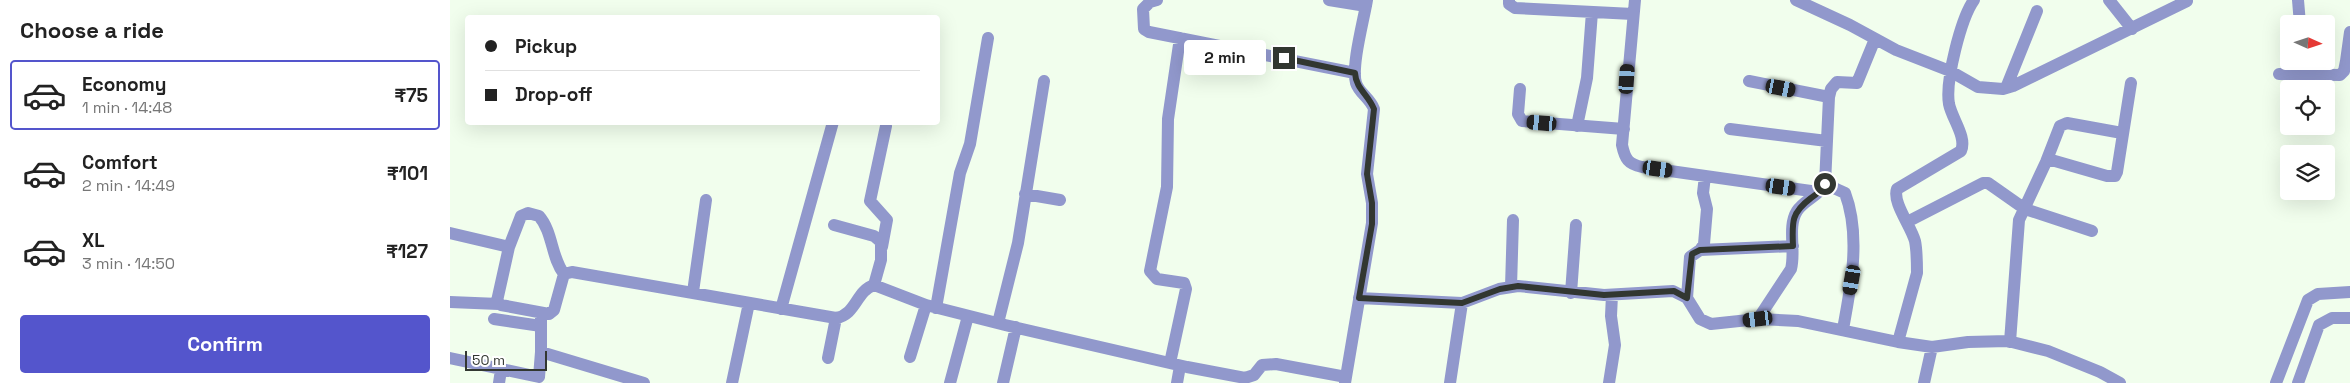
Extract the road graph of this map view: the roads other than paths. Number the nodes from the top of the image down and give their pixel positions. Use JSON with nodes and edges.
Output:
{"nodes":[{"id":1,"x":1157,"y":0,"type":"edge"},
{"id":2,"x":1329,"y":0,"type":"edge"},
{"id":3,"x":1509,"y":0,"type":"edge"},
{"id":4,"x":1635,"y":0,"type":"edge"},
{"id":5,"x":1796,"y":0,"type":"edge"},
{"id":6,"x":1974,"y":0,"type":"edge"},
{"id":7,"x":2109,"y":0,"type":"edge"},
{"id":8,"x":2298,"y":0,"type":"edge"},
{"id":9,"x":2188,"y":1,"type":"edge"},
{"id":10,"x":1366,"y":3,"type":"edge"},
{"id":11,"x":2037,"y":11,"type":"dead end"},
{"id":12,"x":1592,"y":12,"type":"junction"},
{"id":13,"x":1633,"y":14,"type":"junction"},
{"id":14,"x":2299,"y":15,"type":"edge"},
{"id":15,"x":2132,"y":29,"type":"junction"},
{"id":16,"x":2350,"y":32,"type":"edge"},
{"id":17,"x":988,"y":38,"type":"dead end"},
{"id":18,"x":1180,"y":38,"type":"junction"},
{"id":19,"x":1875,"y":38,"type":"junction"},
{"id":20,"x":2348,"y":61,"type":"edge"},
{"id":21,"x":2304,"y":70,"type":"edge"},
{"id":22,"x":1950,"y":71,"type":"junction"},
{"id":23,"x":1355,"y":73,"type":"junction"},
{"id":24,"x":2279,"y":74,"type":"dead end"},
{"id":25,"x":2304,"y":75,"type":"junction"},
{"id":26,"x":1044,"y":81,"type":"dead end"},
{"id":27,"x":1749,"y":81,"type":"dead end"},
{"id":28,"x":2131,"y":83,"type":"dead end"},
{"id":29,"x":2006,"y":88,"type":"junction"},
{"id":30,"x":1520,"y":89,"type":"dead end"},
{"id":31,"x":1828,"y":97,"type":"junction"},
{"id":32,"x":832,"y":125,"type":"edge"},
{"id":33,"x":886,"y":126,"type":"dead end"},
{"id":34,"x":1577,"y":126,"type":"junction"},
{"id":35,"x":1624,"y":129,"type":"junction"},
{"id":36,"x":1730,"y":129,"type":"dead end"},
{"id":37,"x":2122,"y":133,"type":"junction"},
{"id":38,"x":1827,"y":142,"type":"junction"},
{"id":39,"x":2048,"y":159,"type":"junction"},
{"id":40,"x":1705,"y":176,"type":"junction"},
{"id":41,"x":1822,"y":188,"type":"junction"},
{"id":42,"x":1025,"y":194,"type":"junction"},
{"id":43,"x":706,"y":200,"type":"dead end"},
{"id":44,"x":1060,"y":200,"type":"dead end"},
{"id":45,"x":2025,"y":209,"type":"junction"},
{"id":46,"x":1512,"y":220,"type":"dead end"},
{"id":47,"x":1907,"y":222,"type":"junction"},
{"id":48,"x":834,"y":225,"type":"dead end"},
{"id":49,"x":1576,"y":225,"type":"dead end"},
{"id":50,"x":2092,"y":231,"type":"dead end"},
{"id":51,"x":450,"y":232,"type":"edge"},
{"id":52,"x":1793,"y":246,"type":"junction"},
{"id":53,"x":509,"y":247,"type":"junction"},
{"id":54,"x":882,"y":247,"type":"junction"},
{"id":55,"x":1700,"y":250,"type":"junction"},
{"id":56,"x":564,"y":274,"type":"junction"},
{"id":57,"x":874,"y":285,"type":"junction"},
{"id":58,"x":1511,"y":287,"type":"junction"},
{"id":59,"x":693,"y":292,"type":"junction"},
{"id":60,"x":1571,"y":292,"type":"junction"},
{"id":61,"x":2350,"y":292,"type":"edge"},
{"id":62,"x":1370,"y":298,"type":"junction"},
{"id":63,"x":1687,"y":298,"type":"junction"},
{"id":64,"x":450,"y":302,"type":"edge"},
{"id":65,"x":1462,"y":303,"type":"junction"},
{"id":66,"x":499,"y":304,"type":"junction"},
{"id":67,"x":1611,"y":305,"type":"junction"},
{"id":68,"x":931,"y":306,"type":"junction"},
{"id":69,"x":748,"y":308,"type":"junction"},
{"id":70,"x":781,"y":309,"type":"junction"},
{"id":71,"x":968,"y":316,"type":"junction"},
{"id":72,"x":494,"y":318,"type":"dead end"},
{"id":73,"x":2350,"y":318,"type":"edge"},
{"id":74,"x":541,"y":319,"type":"junction"},
{"id":75,"x":1758,"y":319,"type":"junction"},
{"id":76,"x":998,"y":323,"type":"junction"},
{"id":77,"x":835,"y":325,"type":"junction"},
{"id":78,"x":1843,"y":329,"type":"junction"},
{"id":79,"x":1016,"y":332,"type":"junction"},
{"id":80,"x":1898,"y":342,"type":"junction"},
{"id":81,"x":2010,"y":342,"type":"junction"},
{"id":82,"x":1932,"y":347,"type":"junction"},
{"id":83,"x":541,"y":352,"type":"junction"},
{"id":84,"x":910,"y":357,"type":"dead end"},
{"id":85,"x":450,"y":358,"type":"edge"},
{"id":86,"x":828,"y":358,"type":"dead end"},
{"id":87,"x":1175,"y":365,"type":"junction"},
{"id":88,"x":501,"y":370,"type":"junction"},
{"id":89,"x":1231,"y":379,"type":"edge"},
{"id":90,"x":540,"y":380,"type":"edge"},
{"id":91,"x":1345,"y":380,"type":"edge"},
{"id":92,"x":499,"y":383,"type":"edge"},
{"id":93,"x":644,"y":383,"type":"edge"},
{"id":94,"x":732,"y":383,"type":"edge"},
{"id":95,"x":950,"y":383,"type":"edge"},
{"id":96,"x":1003,"y":383,"type":"edge"},
{"id":97,"x":1177,"y":383,"type":"edge"},
{"id":98,"x":1450,"y":383,"type":"edge"},
{"id":99,"x":1609,"y":383,"type":"edge"},
{"id":100,"x":1924,"y":383,"type":"edge"},
{"id":101,"x":2120,"y":383,"type":"edge"},
{"id":102,"x":2276,"y":383,"type":"edge"},
{"id":103,"x":2298,"y":383,"type":"edge"}],
"edges":[{"from":1,"to":18,"type":"street"},
{"from":2,"to":10,"type":"street"},
{"from":3,"to":12,"type":"street"},
{"from":4,"to":13,"type":"street"},
{"from":5,"to":19,"type":"street"},
{"from":6,"to":22,"type":"street"},
{"from":7,"to":15,"type":"street"},
{"from":8,"to":14,"type":"street"},
{"from":9,"to":15,"type":"street"},
{"from":10,"to":23,"type":"street"},
{"from":11,"to":29,"type":"street"},
{"from":12,"to":13,"type":"street"},
{"from":12,"to":34,"type":"street"},
{"from":13,"to":35,"type":"street"},
{"from":15,"to":29,"type":"street"},
{"from":16,"to":20,"type":"street"},
{"from":17,"to":68,"type":"street"},
{"from":18,"to":23,"type":"street"},
{"from":18,"to":87,"type":"street"},
{"from":19,"to":22,"type":"street"},
{"from":19,"to":31,"type":"street"},
{"from":20,"to":25,"type":"street"},
{"from":21,"to":25,"type":"street"},
{"from":22,"to":29,"type":"street"},
{"from":22,"to":47,"type":"street"},
{"from":23,"to":62,"type":"street"},
{"from":24,"to":25,"type":"street"},
{"from":26,"to":42,"type":"street"},
{"from":27,"to":31,"type":"street"},
{"from":28,"to":37,"type":"street"},
{"from":30,"to":34,"type":"street"},
{"from":31,"to":38,"type":"street"},
{"from":32,"to":70,"type":"street"},
{"from":33,"to":54,"type":"street"},
{"from":34,"to":35,"type":"street"},
{"from":35,"to":40,"type":"street"},
{"from":36,"to":38,"type":"street"},
{"from":37,"to":39,"type":"street"},
{"from":37,"to":39,"type":"street"},
{"from":38,"to":41,"type":"street"},
{"from":39,"to":45,"type":"street"},
{"from":40,"to":41,"type":"street"},
{"from":40,"to":55,"type":"street"},
{"from":41,"to":52,"type":"street"},
{"from":41,"to":78,"type":"street"},
{"from":42,"to":44,"type":"street"},
{"from":42,"to":76,"type":"street"},
{"from":43,"to":59,"type":"street"},
{"from":45,"to":47,"type":"street"},
{"from":45,"to":50,"type":"street"},
{"from":45,"to":81,"type":"street"},
{"from":46,"to":58,"type":"street"},
{"from":47,"to":80,"type":"street"},
{"from":48,"to":54,"type":"street"},
{"from":49,"to":60,"type":"street"},
{"from":51,"to":53,"type":"street"},
{"from":52,"to":55,"type":"street"},
{"from":52,"to":75,"type":"street"},
{"from":53,"to":56,"type":"street"},
{"from":53,"to":66,"type":"street"},
{"from":54,"to":57,"type":"street"},
{"from":55,"to":63,"type":"street"},
{"from":56,"to":59,"type":"street"},
{"from":56,"to":74,"type":"street"},
{"from":57,"to":68,"type":"street"},
{"from":57,"to":77,"type":"street"},
{"from":58,"to":60,"type":"street"},
{"from":58,"to":65,"type":"street"},
{"from":59,"to":69,"type":"street"},
{"from":60,"to":67,"type":"street"},
{"from":61,"to":102,"type":"street"},
{"from":62,"to":65,"type":"street"},
{"from":62,"to":91,"type":"street"},
{"from":63,"to":67,"type":"street"},
{"from":63,"to":75,"type":"street"},
{"from":64,"to":66,"type":"street"},
{"from":65,"to":98,"type":"street"},
{"from":66,"to":74,"type":"street"},
{"from":67,"to":99,"type":"street"},
{"from":68,"to":71,"type":"street"},
{"from":68,"to":84,"type":"street"},
{"from":69,"to":70,"type":"street"},
{"from":69,"to":94,"type":"street"},
{"from":70,"to":77,"type":"street"},
{"from":71,"to":76,"type":"street"},
{"from":71,"to":95,"type":"street"},
{"from":72,"to":74,"type":"street"},
{"from":73,"to":103,"type":"street"},
{"from":74,"to":83,"type":"street"},
{"from":75,"to":78,"type":"street"},
{"from":76,"to":79,"type":"street"},
{"from":77,"to":86,"type":"street"},
{"from":78,"to":80,"type":"street"},
{"from":79,"to":87,"type":"street"},
{"from":79,"to":96,"type":"street"},
{"from":80,"to":82,"type":"street"},
{"from":81,"to":82,"type":"street"},
{"from":81,"to":101,"type":"street"},
{"from":82,"to":100,"type":"street"},
{"from":83,"to":90,"type":"street"},
{"from":83,"to":93,"type":"street"},
{"from":85,"to":88,"type":"street"},
{"from":87,"to":89,"type":"street"},
{"from":87,"to":97,"type":"street"},
{"from":88,"to":90,"type":"street"},
{"from":88,"to":92,"type":"street"},
{"from":89,"to":91,"type":"street"}]}
